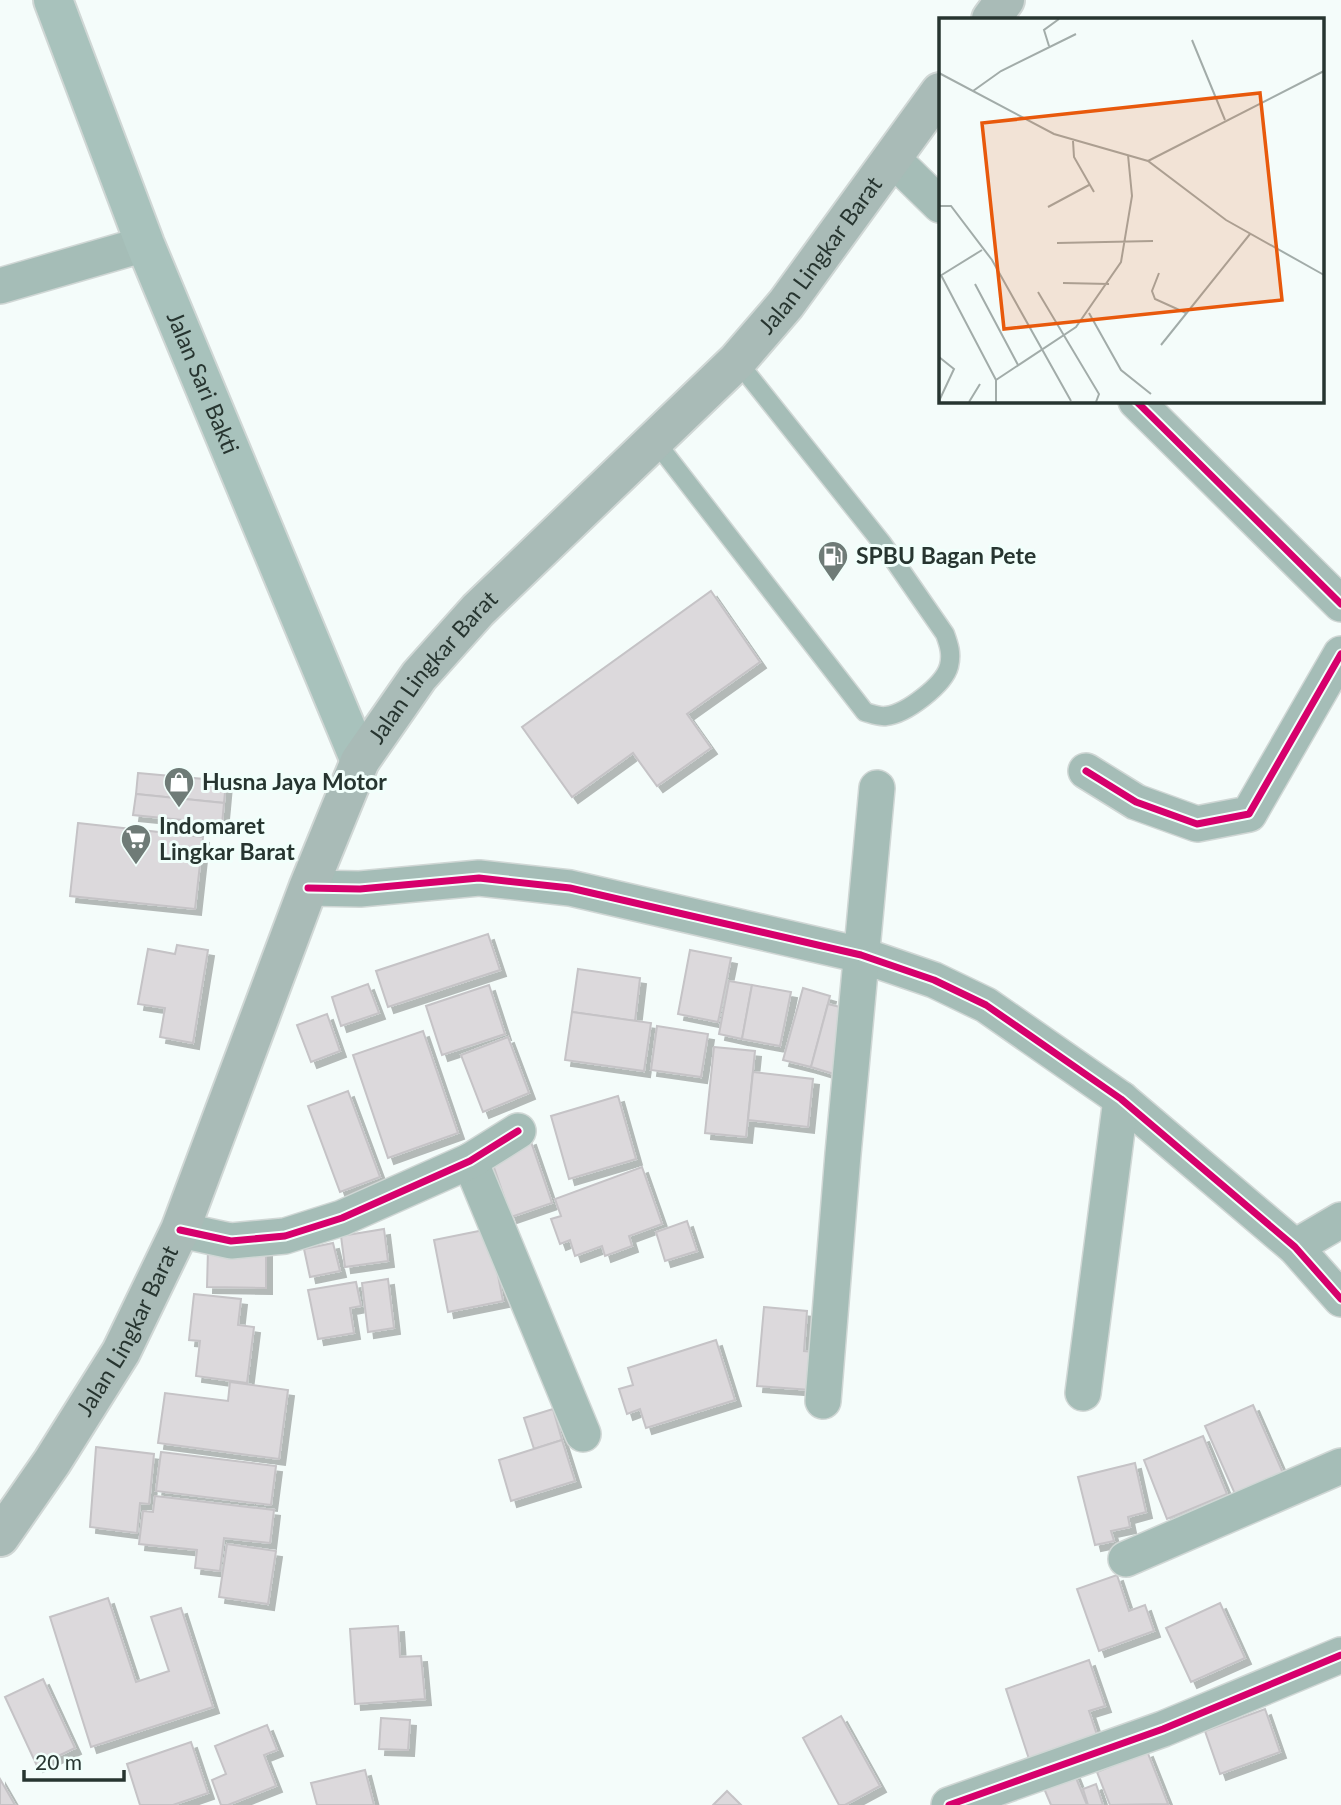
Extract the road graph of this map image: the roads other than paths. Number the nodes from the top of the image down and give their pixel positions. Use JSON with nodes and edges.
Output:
{"nodes":[{"id":1,"x":53,"y":0,"type":"edge"},
{"id":2,"x":1005,"y":0,"type":"edge"},
{"id":3,"x":993,"y":18,"type":"edge"},
{"id":4,"x":939,"y":93,"type":"edge"},
{"id":5,"x":894,"y":159,"type":"junction"},
{"id":6,"x":939,"y":204,"type":"edge"},
{"id":7,"x":145,"y":244,"type":"junction"},
{"id":8,"x":0,"y":286,"type":"edge"},
{"id":9,"x":737,"y":362,"type":"junction"},
{"id":10,"x":1137,"y":402,"type":"edge"},
{"id":11,"x":655,"y":441,"type":"junction"},
{"id":12,"x":1341,"y":604,"type":"edge"},
{"id":13,"x":1341,"y":654,"type":"edge"},
{"id":14,"x":360,"y":761,"type":"junction"},
{"id":15,"x":1086,"y":771,"type":"dead end"},
{"id":16,"x":877,"y":788,"type":"dead end"},
{"id":17,"x":308,"y":888,"type":"junction"},
{"id":18,"x":861,"y":955,"type":"junction"},
{"id":19,"x":1121,"y":1099,"type":"junction"},
{"id":20,"x":518,"y":1131,"type":"dead end"},
{"id":21,"x":470,"y":1161,"type":"junction"},
{"id":22,"x":1341,"y":1220,"type":"edge"},
{"id":23,"x":180,"y":1230,"type":"junction"},
{"id":24,"x":1295,"y":1247,"type":"junction"},
{"id":25,"x":1341,"y":1299,"type":"edge"},
{"id":26,"x":1083,"y":1393,"type":"dead end"},
{"id":27,"x":823,"y":1401,"type":"dead end"},
{"id":28,"x":583,"y":1434,"type":"dead end"},
{"id":29,"x":1341,"y":1465,"type":"edge"},
{"id":30,"x":0,"y":1537,"type":"edge"},
{"id":31,"x":1126,"y":1559,"type":"dead end"},
{"id":32,"x":1341,"y":1655,"type":"edge"},
{"id":33,"x":949,"y":1805,"type":"edge"}],
"edges":[{"from":1,"to":7,"type":"main road","name":"Jalan Sari Bakti"},
{"from":2,"to":3,"type":"highway"},
{"from":4,"to":5,"type":"highway","name":"Jalan Lingkar Barat"},
{"from":5,"to":6,"type":"street"},
{"from":5,"to":9,"type":"highway","name":"Jalan Lingkar Barat"},
{"from":7,"to":8,"type":"street"},
{"from":7,"to":14,"type":"main road","name":"Jalan Sari Bakti"},
{"from":9,"to":11,"type":"highway","name":"Jalan Lingkar Barat"},
{"from":9,"to":11,"type":"lane"},
{"from":10,"to":12,"type":"street"},
{"from":11,"to":14,"type":"highway","name":"Jalan Lingkar Barat"},
{"from":13,"to":15,"type":"street"},
{"from":14,"to":17,"type":"highway","name":"Jalan Lingkar Barat"},
{"from":16,"to":18,"type":"street"},
{"from":17,"to":18,"type":"street"},
{"from":17,"to":23,"type":"highway","name":"Jalan Lingkar Barat"},
{"from":18,"to":19,"type":"street"},
{"from":18,"to":27,"type":"street"},
{"from":19,"to":24,"type":"street"},
{"from":19,"to":26,"type":"street"},
{"from":20,"to":21,"type":"street"},
{"from":21,"to":23,"type":"street"},
{"from":21,"to":28,"type":"street"},
{"from":22,"to":24,"type":"street"},
{"from":23,"to":30,"type":"highway","name":"Jalan Lingkar Barat"},
{"from":24,"to":25,"type":"street"},
{"from":29,"to":31,"type":"street"},
{"from":32,"to":33,"type":"street"}]}
